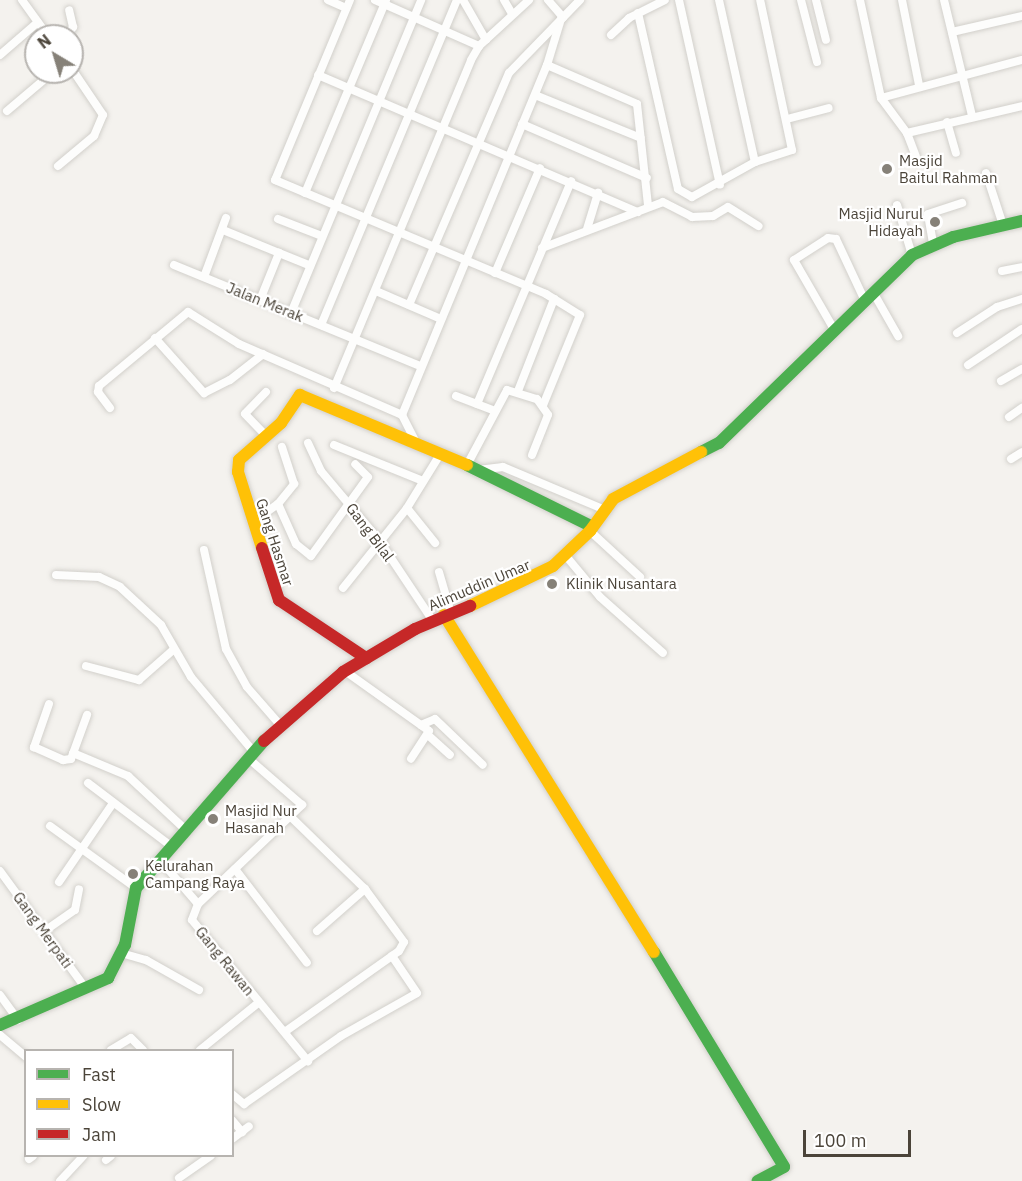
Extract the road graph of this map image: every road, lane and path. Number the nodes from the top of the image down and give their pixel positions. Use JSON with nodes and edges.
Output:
{"nodes":[{"id":1,"x":328,"y":0,"type":"edge"},
{"id":2,"x":375,"y":0,"type":"edge"},
{"id":3,"x":421,"y":0,"type":"edge"},
{"id":4,"x":457,"y":0,"type":"edge"},
{"id":5,"x":463,"y":0,"type":"edge"},
{"id":6,"x":504,"y":0,"type":"edge"},
{"id":7,"x":529,"y":0,"type":"edge"},
{"id":8,"x":548,"y":0,"type":"edge"},
{"id":9,"x":580,"y":0,"type":"edge"},
{"id":10,"x":665,"y":0,"type":"edge"},
{"id":11,"x":679,"y":0,"type":"edge"},
{"id":12,"x":719,"y":0,"type":"edge"},
{"id":13,"x":760,"y":0,"type":"edge"},
{"id":14,"x":801,"y":0,"type":"edge"},
{"id":15,"x":816,"y":0,"type":"edge"},
{"id":16,"x":862,"y":0,"type":"edge"},
{"id":17,"x":902,"y":0,"type":"edge"},
{"id":18,"x":944,"y":0,"type":"edge"},
{"id":19,"x":26,"y":1,"type":"edge"},
{"id":20,"x":385,"y":2,"type":"edge"},
{"id":21,"x":348,"y":4,"type":"edge"},
{"id":22,"x":69,"y":10,"type":"dead end"},
{"id":23,"x":638,"y":13,"type":"junction"},
{"id":24,"x":512,"y":14,"type":"junction"},
{"id":25,"x":1022,"y":16,"type":"edge"},
{"id":26,"x":414,"y":17,"type":"junction"},
{"id":27,"x":562,"y":18,"type":"junction"},
{"id":28,"x":38,"y":22,"type":"joint"},
{"id":29,"x":72,"y":24,"type":"edge"},
{"id":30,"x":444,"y":30,"type":"junction"},
{"id":31,"x":952,"y":32,"type":"junction"},
{"id":32,"x":611,"y":34,"type":"dead end"},
{"id":33,"x":486,"y":39,"type":"junction"},
{"id":34,"x":826,"y":40,"type":"dead end"},
{"id":35,"x":479,"y":46,"type":"junction"},
{"id":36,"x":0,"y":55,"type":"edge"},
{"id":37,"x":1022,"y":60,"type":"edge"},
{"id":38,"x":817,"y":62,"type":"dead end"},
{"id":39,"x":547,"y":66,"type":"junction"},
{"id":40,"x":960,"y":74,"type":"junction"},
{"id":41,"x":318,"y":75,"type":"junction"},
{"id":42,"x":39,"y":84,"type":"edge"},
{"id":43,"x":82,"y":84,"type":"edge"},
{"id":44,"x":919,"y":85,"type":"junction"},
{"id":45,"x":349,"y":88,"type":"junction"},
{"id":46,"x":535,"y":95,"type":"junction"},
{"id":47,"x":881,"y":98,"type":"junction"},
{"id":48,"x":379,"y":101,"type":"junction"},
{"id":49,"x":1022,"y":106,"type":"edge"},
{"id":50,"x":829,"y":108,"type":"dead end"},
{"id":51,"x":7,"y":111,"type":"dead end"},
{"id":52,"x":409,"y":114,"type":"junction"},
{"id":53,"x":972,"y":116,"type":"junction"},
{"id":54,"x":787,"y":119,"type":"junction"},
{"id":55,"x":947,"y":122,"type":"junction"},
{"id":56,"x":522,"y":124,"type":"junction"},
{"id":57,"x":443,"y":127,"type":"junction"},
{"id":58,"x":907,"y":133,"type":"junction"},
{"id":59,"x":641,"y":138,"type":"junction"},
{"id":60,"x":478,"y":143,"type":"junction"},
{"id":61,"x":956,"y":153,"type":"dead end"},
{"id":62,"x":508,"y":155,"type":"junction"},
{"id":63,"x":916,"y":156,"type":"dead end"},
{"id":64,"x":755,"y":162,"type":"junction"},
{"id":65,"x":58,"y":166,"type":"dead end"},
{"id":66,"x":540,"y":168,"type":"junction"},
{"id":67,"x":986,"y":173,"type":"dead end"},
{"id":68,"x":647,"y":178,"type":"junction"},
{"id":69,"x":571,"y":181,"type":"junction"},
{"id":70,"x":720,"y":184,"type":"junction"},
{"id":71,"x":305,"y":193,"type":"junction"},
{"id":72,"x":598,"y":194,"type":"junction"},
{"id":73,"x":962,"y":203,"type":"dead end"},
{"id":74,"x":897,"y":205,"type":"dead end"},
{"id":75,"x":335,"y":206,"type":"junction"},
{"id":76,"x":648,"y":206,"type":"junction"},
{"id":77,"x":638,"y":212,"type":"junction"},
{"id":78,"x":226,"y":218,"type":"dead end"},
{"id":79,"x":364,"y":218,"type":"junction"},
{"id":80,"x":278,"y":219,"type":"dead end"},
{"id":81,"x":1022,"y":221,"type":"edge"},
{"id":82,"x":1003,"y":225,"type":"junction"},
{"id":83,"x":758,"y":226,"type":"dead end"},
{"id":84,"x":587,"y":229,"type":"junction"},
{"id":85,"x":223,"y":230,"type":"junction"},
{"id":86,"x":399,"y":233,"type":"junction"},
{"id":87,"x":322,"y":236,"type":"junction"},
{"id":88,"x":933,"y":243,"type":"junction"},
{"id":89,"x":435,"y":247,"type":"junction"},
{"id":90,"x":542,"y":248,"type":"junction"},
{"id":91,"x":279,"y":254,"type":"junction"},
{"id":92,"x":912,"y":255,"type":"junction"},
{"id":93,"x":465,"y":260,"type":"junction"},
{"id":94,"x":174,"y":265,"type":"dead end"},
{"id":95,"x":309,"y":266,"type":"junction"},
{"id":96,"x":1022,"y":267,"type":"edge"},
{"id":97,"x":1002,"y":271,"type":"dead end"},
{"id":98,"x":495,"y":273,"type":"junction"},
{"id":99,"x":204,"y":277,"type":"junction"},
{"id":100,"x":525,"y":285,"type":"junction"},
{"id":101,"x":376,"y":291,"type":"junction"},
{"id":102,"x":869,"y":296,"type":"junction"},
{"id":103,"x":554,"y":299,"type":"junction"},
{"id":104,"x":1022,"y":299,"type":"edge"},
{"id":105,"x":260,"y":300,"type":"junction"},
{"id":106,"x":409,"y":305,"type":"junction"},
{"id":107,"x":291,"y":313,"type":"junction"},
{"id":108,"x":441,"y":319,"type":"junction"},
{"id":109,"x":321,"y":325,"type":"junction"},
{"id":110,"x":1022,"y":329,"type":"edge"},
{"id":111,"x":835,"y":331,"type":"junction"},
{"id":112,"x":957,"y":333,"type":"dead end"},
{"id":113,"x":898,"y":336,"type":"dead end"},
{"id":114,"x":155,"y":338,"type":"junction"},
{"id":115,"x":356,"y":339,"type":"junction"},
{"id":116,"x":263,"y":354,"type":"junction"},
{"id":117,"x":968,"y":365,"type":"dead end"},
{"id":118,"x":420,"y":366,"type":"junction"},
{"id":119,"x":1022,"y":369,"type":"edge"},
{"id":120,"x":1001,"y":381,"type":"dead end"},
{"id":121,"x":334,"y":388,"type":"junction"},
{"id":122,"x":518,"y":391,"type":"junction"},
{"id":123,"x":267,"y":392,"type":"dead end"},
{"id":124,"x":456,"y":396,"type":"dead end"},
{"id":125,"x":477,"y":404,"type":"junction"},
{"id":126,"x":543,"y":405,"type":"junction"},
{"id":127,"x":110,"y":408,"type":"dead end"},
{"id":128,"x":1022,"y":408,"type":"edge"},
{"id":129,"x":495,"y":411,"type":"junction"},
{"id":130,"x":402,"y":415,"type":"junction"},
{"id":131,"x":1009,"y":417,"type":"dead end"},
{"id":132,"x":267,"y":437,"type":"junction"},
{"id":133,"x":308,"y":443,"type":"dead end"},
{"id":134,"x":334,"y":445,"type":"dead end"},
{"id":135,"x":417,"y":445,"type":"junction"},
{"id":136,"x":282,"y":447,"type":"dead end"},
{"id":137,"x":1022,"y":452,"type":"edge"},
{"id":138,"x":532,"y":455,"type":"dead end"},
{"id":139,"x":439,"y":456,"type":"junction"},
{"id":140,"x":1011,"y":459,"type":"dead end"},
{"id":141,"x":355,"y":464,"type":"dead end"},
{"id":142,"x":472,"y":468,"type":"junction"},
{"id":143,"x":423,"y":482,"type":"junction"},
{"id":144,"x":348,"y":502,"type":"junction"},
{"id":145,"x":278,"y":504,"type":"junction"},
{"id":146,"x":407,"y":508,"type":"junction"},
{"id":147,"x":603,"y":509,"type":"junction"},
{"id":148,"x":253,"y":522,"type":"junction"},
{"id":149,"x":592,"y":529,"type":"junction"},
{"id":150,"x":379,"y":540,"type":"junction"},
{"id":151,"x":435,"y":543,"type":"dead end"},
{"id":152,"x":204,"y":550,"type":"dead end"},
{"id":153,"x":566,"y":556,"type":"junction"},
{"id":154,"x":439,"y":572,"type":"dead end"},
{"id":155,"x":56,"y":575,"type":"dead end"},
{"id":156,"x":640,"y":577,"type":"dead end"},
{"id":157,"x":343,"y":588,"type":"dead end"},
{"id":158,"x":443,"y":616,"type":"junction"},
{"id":159,"x":173,"y":650,"type":"junction"},
{"id":160,"x":663,"y":653,"type":"dead end"},
{"id":161,"x":366,"y":658,"type":"junction"},
{"id":162,"x":86,"y":666,"type":"dead end"},
{"id":163,"x":345,"y":671,"type":"junction"},
{"id":164,"x":49,"y":704,"type":"dead end"},
{"id":165,"x":87,"y":715,"type":"dead end"},
{"id":166,"x":280,"y":725,"type":"junction"},
{"id":167,"x":421,"y":725,"type":"junction"},
{"id":168,"x":429,"y":736,"type":"junction"},
{"id":169,"x":73,"y":753,"type":"junction"},
{"id":170,"x":251,"y":754,"type":"junction"},
{"id":171,"x":450,"y":755,"type":"dead end"},
{"id":172,"x":411,"y":759,"type":"dead end"},
{"id":173,"x":483,"y":765,"type":"dead end"},
{"id":174,"x":88,"y":783,"type":"dead end"},
{"id":175,"x":113,"y":803,"type":"junction"},
{"id":176,"x":292,"y":818,"type":"junction"},
{"id":177,"x":50,"y":826,"type":"dead end"},
{"id":178,"x":187,"y":831,"type":"junction"},
{"id":179,"x":171,"y":846,"type":"junction"},
{"id":180,"x":81,"y":849,"type":"junction"},
{"id":181,"x":160,"y":860,"type":"junction"},
{"id":182,"x":235,"y":869,"type":"junction"},
{"id":183,"x":0,"y":871,"type":"edge"},
{"id":184,"x":58,"y":882,"type":"dead end"},
{"id":185,"x":136,"y":888,"type":"junction"},
{"id":186,"x":78,"y":889,"type":"dead end"},
{"id":187,"x":365,"y":890,"type":"junction"},
{"id":188,"x":198,"y":904,"type":"junction"},
{"id":189,"x":46,"y":930,"type":"junction"},
{"id":190,"x":317,"y":931,"type":"dead end"},
{"id":191,"x":121,"y":953,"type":"junction"},
{"id":192,"x":392,"y":956,"type":"junction"},
{"id":193,"x":308,"y":963,"type":"dead end"},
{"id":194,"x":86,"y":989,"type":"junction"},
{"id":195,"x":199,"y":990,"type":"dead end"},
{"id":196,"x":0,"y":995,"type":"edge"},
{"id":197,"x":258,"y":1003,"type":"junction"},
{"id":198,"x":18,"y":1020,"type":"junction"},
{"id":199,"x":0,"y":1026,"type":"edge"},
{"id":200,"x":286,"y":1031,"type":"junction"},
{"id":201,"x":0,"y":1035,"type":"edge"},
{"id":202,"x":113,"y":1049,"type":"edge"},
{"id":203,"x":142,"y":1049,"type":"edge"},
{"id":204,"x":201,"y":1049,"type":"edge"},
{"id":205,"x":24,"y":1055,"type":"edge"},
{"id":206,"x":308,"y":1061,"type":"junction"},
{"id":207,"x":234,"y":1096,"type":"edge"},
{"id":208,"x":234,"y":1121,"type":"edge"},
{"id":209,"x":234,"y":1138,"type":"edge"},
{"id":210,"x":81,"y":1157,"type":"edge"},
{"id":211,"x":209,"y":1157,"type":"edge"},
{"id":212,"x":179,"y":1178,"type":"dead end"},
{"id":213,"x":60,"y":1181,"type":"edge"},
{"id":214,"x":758,"y":1181,"type":"edge"}],
"edges":[{"from":1,"to":21,"type":"street"},
{"from":2,"to":20,"type":"street"},
{"from":3,"to":26,"type":"street"},
{"from":4,"to":30,"type":"street"},
{"from":5,"to":33,"type":"street"},
{"from":6,"to":24,"type":"street"},
{"from":7,"to":24,"type":"street"},
{"from":8,"to":27,"type":"street"},
{"from":9,"to":27,"type":"street"},
{"from":10,"to":23,"type":"street"},
{"from":11,"to":70,"type":"street"},
{"from":12,"to":64,"type":"street"},
{"from":13,"to":54,"type":"street"},
{"from":14,"to":38,"type":"street"},
{"from":15,"to":34,"type":"street"},
{"from":16,"to":47,"type":"street"},
{"from":17,"to":44,"type":"street"},
{"from":18,"to":31,"type":"street"},
{"from":19,"to":28,"type":"street"},
{"from":20,"to":26,"type":"street"},
{"from":20,"to":45,"type":"street"},
{"from":21,"to":41,"type":"street"},
{"from":22,"to":29,"type":"street"},
{"from":23,"to":32,"type":"street"},
{"from":23,"to":70,"type":"street"},
{"from":24,"to":33,"type":"street"},
{"from":25,"to":31,"type":"street"},
{"from":26,"to":30,"type":"street"},
{"from":26,"to":48,"type":"street"},
{"from":27,"to":39,"type":"street"},
{"from":27,"to":60,"type":"street"},
{"from":28,"to":36,"type":"street"},
{"from":30,"to":35,"type":"street"},
{"from":30,"to":52,"type":"street"},
{"from":31,"to":40,"type":"street"},
{"from":33,"to":35,"type":"street"},
{"from":35,"to":57,"type":"street"},
{"from":37,"to":40,"type":"street"},
{"from":39,"to":46,"type":"street"},
{"from":39,"to":59,"type":"street"},
{"from":40,"to":44,"type":"street"},
{"from":40,"to":53,"type":"street"},
{"from":41,"to":45,"type":"street"},
{"from":41,"to":71,"type":"street"},
{"from":42,"to":51,"type":"street"},
{"from":43,"to":65,"type":"street"},
{"from":44,"to":47,"type":"street"},
{"from":45,"to":48,"type":"street"},
{"from":45,"to":71,"type":"street"},
{"from":46,"to":56,"type":"street"},
{"from":46,"to":59,"type":"street"},
{"from":47,"to":58,"type":"street"},
{"from":48,"to":52,"type":"street"},
{"from":48,"to":75,"type":"street"},
{"from":49,"to":53,"type":"street"},
{"from":50,"to":54,"type":"street"},
{"from":52,"to":57,"type":"street"},
{"from":52,"to":79,"type":"street"},
{"from":53,"to":55,"type":"street"},
{"from":54,"to":64,"type":"street"},
{"from":55,"to":58,"type":"street"},
{"from":55,"to":61,"type":"street"},
{"from":56,"to":62,"type":"street"},
{"from":56,"to":68,"type":"street"},
{"from":57,"to":60,"type":"street"},
{"from":57,"to":86,"type":"street"},
{"from":58,"to":63,"type":"street"},
{"from":59,"to":68,"type":"street"},
{"from":60,"to":62,"type":"street"},
{"from":60,"to":89,"type":"street"},
{"from":62,"to":66,"type":"street"},
{"from":62,"to":93,"type":"street"},
{"from":64,"to":70,"type":"street"},
{"from":66,"to":69,"type":"street"},
{"from":66,"to":98,"type":"street"},
{"from":67,"to":82,"type":"street"},
{"from":68,"to":76,"type":"street"},
{"from":69,"to":72,"type":"street"},
{"from":69,"to":90,"type":"street"},
{"from":71,"to":75,"type":"street"},
{"from":72,"to":77,"type":"street"},
{"from":72,"to":84,"type":"street"},
{"from":73,"to":88,"type":"street"},
{"from":74,"to":92,"type":"street"},
{"from":75,"to":79,"type":"street"},
{"from":75,"to":87,"type":"street"},
{"from":76,"to":77,"type":"street"},
{"from":76,"to":83,"type":"street"},
{"from":77,"to":84,"type":"street"},
{"from":78,"to":85,"type":"street"},
{"from":79,"to":86,"type":"street"},
{"from":79,"to":109,"type":"street"},
{"from":80,"to":87,"type":"street"},
{"from":81,"to":82,"type":"street","name":"Alimuddin Umar"},
{"from":82,"to":88,"type":"street","name":"Alimuddin Umar"},
{"from":84,"to":90,"type":"street"},
{"from":85,"to":91,"type":"street"},
{"from":85,"to":99,"type":"street"},
{"from":86,"to":89,"type":"street"},
{"from":86,"to":101,"type":"street"},
{"from":87,"to":95,"type":"street"},
{"from":88,"to":92,"type":"street","name":"Alimuddin Umar"},
{"from":89,"to":93,"type":"street"},
{"from":89,"to":106,"type":"street"},
{"from":90,"to":100,"type":"street"},
{"from":91,"to":95,"type":"street"},
{"from":91,"to":105,"type":"street"},
{"from":92,"to":102,"type":"street","name":"Alimuddin Umar"},
{"from":93,"to":98,"type":"street"},
{"from":93,"to":108,"type":"street"},
{"from":94,"to":99,"type":"street","name":"Jalan Merak"},
{"from":95,"to":107,"type":"street"},
{"from":96,"to":97,"type":"street"},
{"from":98,"to":100,"type":"street"},
{"from":99,"to":105,"type":"street","name":"Jalan Merak"},
{"from":100,"to":103,"type":"street"},
{"from":100,"to":125,"type":"street"},
{"from":101,"to":106,"type":"street"},
{"from":101,"to":115,"type":"street"},
{"from":102,"to":111,"type":"street","name":"Alimuddin Umar"},
{"from":102,"to":111,"type":"street"},
{"from":102,"to":113,"type":"street"},
{"from":103,"to":122,"type":"street"},
{"from":103,"to":126,"type":"street"},
{"from":104,"to":112,"type":"street"},
{"from":105,"to":107,"type":"street","name":"Jalan Merak"},
{"from":106,"to":108,"type":"street"},
{"from":107,"to":109,"type":"street","name":"Jalan Merak"},
{"from":108,"to":118,"type":"street"},
{"from":109,"to":115,"type":"street","name":"Jalan Merak"},
{"from":110,"to":117,"type":"street"},
{"from":111,"to":147,"type":"street","name":"Alimuddin Umar"},
{"from":114,"to":116,"type":"street"},
{"from":114,"to":116,"type":"street"},
{"from":114,"to":127,"type":"street"},
{"from":115,"to":118,"type":"street","name":"Jalan Merak"},
{"from":115,"to":121,"type":"street"},
{"from":116,"to":121,"type":"street"},
{"from":118,"to":130,"type":"street"},
{"from":119,"to":120,"type":"street"},
{"from":121,"to":130,"type":"street"},
{"from":122,"to":126,"type":"street"},
{"from":122,"to":129,"type":"street"},
{"from":123,"to":132,"type":"street"},
{"from":124,"to":125,"type":"street"},
{"from":125,"to":129,"type":"street"},
{"from":126,"to":138,"type":"street"},
{"from":128,"to":131,"type":"street"},
{"from":129,"to":142,"type":"street"},
{"from":130,"to":135,"type":"street"},
{"from":132,"to":135,"type":"street"},
{"from":132,"to":148,"type":"street","name":"Gang Hasmar"},
{"from":133,"to":144,"type":"street","name":"Gang Bilal"},
{"from":134,"to":143,"type":"street"},
{"from":135,"to":139,"type":"street"},
{"from":136,"to":145,"type":"street"},
{"from":137,"to":140,"type":"street"},
{"from":139,"to":142,"type":"street"},
{"from":139,"to":143,"type":"street"},
{"from":141,"to":144,"type":"street"},
{"from":142,"to":147,"type":"street"},
{"from":142,"to":149,"type":"street"},
{"from":143,"to":146,"type":"street"},
{"from":144,"to":145,"type":"street"},
{"from":144,"to":150,"type":"street","name":"Gang Bilal"},
{"from":145,"to":148,"type":"street"},
{"from":146,"to":150,"type":"street"},
{"from":146,"to":151,"type":"street"},
{"from":147,"to":149,"type":"street","name":"Alimuddin Umar"},
{"from":148,"to":161,"type":"street","name":"Gang Hasmar"},
{"from":149,"to":153,"type":"street","name":"Alimuddin Umar"},
{"from":149,"to":156,"type":"street"},
{"from":150,"to":157,"type":"street"},
{"from":150,"to":158,"type":"street","name":"Gang Bilal"},
{"from":152,"to":166,"type":"street"},
{"from":153,"to":158,"type":"street","name":"Alimuddin Umar"},
{"from":153,"to":160,"type":"street"},
{"from":154,"to":158,"type":"street"},
{"from":155,"to":159,"type":"street"},
{"from":158,"to":161,"type":"street","name":"Alimuddin Umar"},
{"from":158,"to":214,"type":"street"},
{"from":159,"to":162,"type":"street"},
{"from":159,"to":170,"type":"street"},
{"from":161,"to":163,"type":"street","name":"Alimuddin Umar"},
{"from":163,"to":166,"type":"street","name":"Alimuddin Umar"},
{"from":163,"to":167,"type":"street"},
{"from":164,"to":169,"type":"street"},
{"from":165,"to":169,"type":"street"},
{"from":166,"to":170,"type":"street","name":"Alimuddin Umar"},
{"from":167,"to":168,"type":"street"},
{"from":167,"to":173,"type":"street"},
{"from":168,"to":171,"type":"street"},
{"from":168,"to":172,"type":"street"},
{"from":169,"to":178,"type":"street"},
{"from":170,"to":176,"type":"street"},
{"from":170,"to":178,"type":"street","name":"Alimuddin Umar"},
{"from":174,"to":175,"type":"street"},
{"from":175,"to":179,"type":"street"},
{"from":175,"to":180,"type":"street"},
{"from":176,"to":182,"type":"street"},
{"from":176,"to":187,"type":"street"},
{"from":177,"to":180,"type":"street"},
{"from":178,"to":179,"type":"street","name":"Alimuddin Umar"},
{"from":179,"to":181,"type":"street","name":"Alimuddin Umar"},
{"from":180,"to":184,"type":"street"},
{"from":180,"to":185,"type":"street"},
{"from":181,"to":185,"type":"street","name":"Alimuddin Umar"},
{"from":181,"to":188,"type":"street","name":"Gang Rawan"},
{"from":182,"to":188,"type":"street"},
{"from":182,"to":193,"type":"street"},
{"from":183,"to":189,"type":"street","name":"Gang Merpati"},
{"from":185,"to":191,"type":"street","name":"Alimuddin Umar"},
{"from":186,"to":189,"type":"street"},
{"from":187,"to":190,"type":"street"},
{"from":187,"to":192,"type":"street"},
{"from":188,"to":197,"type":"street","name":"Gang Rawan"},
{"from":189,"to":194,"type":"street","name":"Gang Merpati"},
{"from":191,"to":194,"type":"street","name":"Alimuddin Umar"},
{"from":191,"to":195,"type":"street"},
{"from":192,"to":200,"type":"street"},
{"from":192,"to":206,"type":"street"},
{"from":194,"to":198,"type":"street","name":"Alimuddin Umar"},
{"from":196,"to":198,"type":"street"},
{"from":197,"to":200,"type":"street","name":"Gang Rawan"},
{"from":197,"to":204,"type":"street"},
{"from":198,"to":199,"type":"street","name":"Alimuddin Umar"},
{"from":200,"to":206,"type":"street","name":"Gang Rawan"},
{"from":201,"to":205,"type":"street"},
{"from":202,"to":203,"type":"street"},
{"from":206,"to":207,"type":"street"},
{"from":208,"to":209,"type":"street"},
{"from":210,"to":213,"type":"street"},
{"from":211,"to":212,"type":"street"}]}
